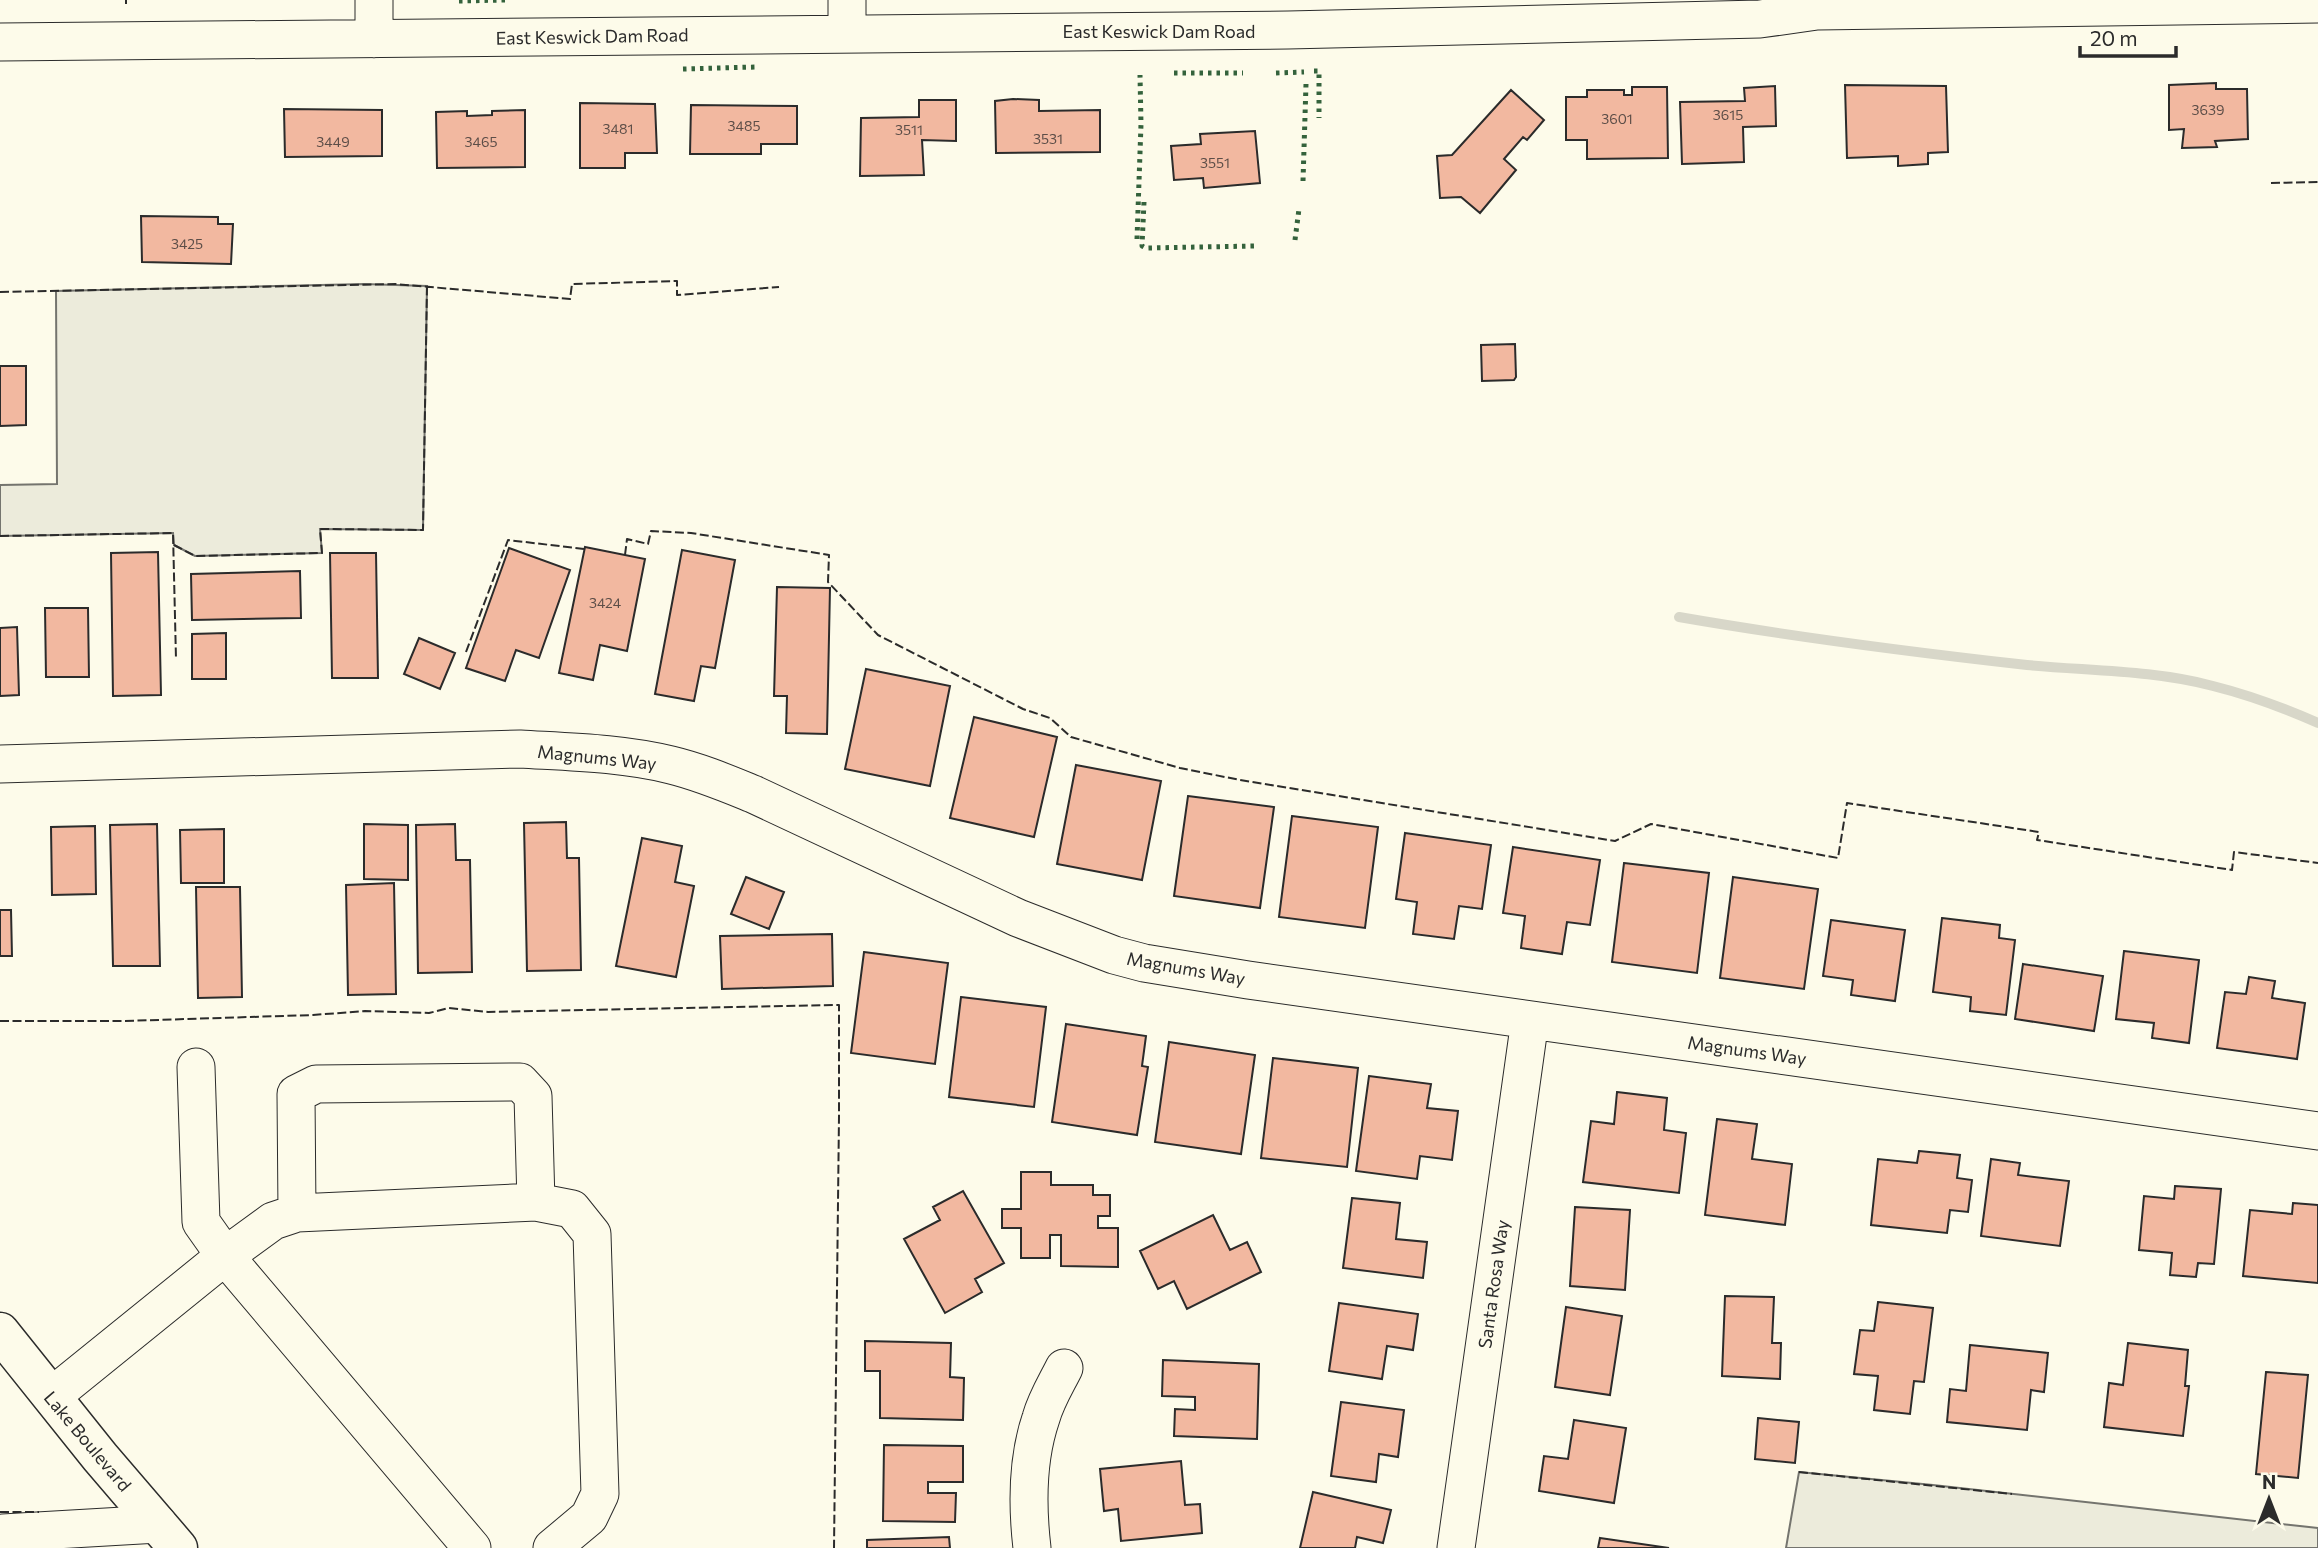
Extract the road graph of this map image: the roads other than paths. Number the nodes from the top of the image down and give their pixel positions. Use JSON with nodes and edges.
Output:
{"nodes":[{"id":1,"x":374,"y":0,"type":"edge"},
{"id":2,"x":2318,"y":4,"type":"edge"},
{"id":3,"x":1817,"y":6,"type":"edge"},
{"id":4,"x":847,"y":16,"type":"edge"},
{"id":5,"x":374,"y":38,"type":"junction"},
{"id":6,"x":0,"y":42,"type":"edge"},
{"id":7,"x":0,"y":764,"type":"edge"},
{"id":8,"x":1530,"y":1020,"type":"junction"},
{"id":9,"x":197,"y":1067,"type":"dead end"},
{"id":10,"x":2318,"y":1131,"type":"edge"},
{"id":11,"x":536,"y":1202,"type":"junction"},
{"id":12,"x":297,"y":1213,"type":"junction"},
{"id":13,"x":225,"y":1256,"type":"junction"},
{"id":14,"x":0,"y":1332,"type":"edge"},
{"id":15,"x":1063,"y":1368,"type":"dead end"},
{"id":16,"x":51,"y":1396,"type":"junction"},
{"id":17,"x":168,"y":1536,"type":"edge"},
{"id":18,"x":3,"y":1538,"type":"edge"},
{"id":19,"x":472,"y":1548,"type":"edge"},
{"id":20,"x":552,"y":1548,"type":"edge"},
{"id":21,"x":1032,"y":1548,"type":"edge"},
{"id":22,"x":1457,"y":1548,"type":"edge"}],
"edges":[{"from":1,"to":5,"type":"street"},
{"from":2,"to":3,"type":"street","name":"East Keswick Dam Road"},
{"from":3,"to":4,"type":"street","name":"East Keswick Dam Road"},
{"from":4,"to":5,"type":"street","name":"East Keswick Dam Road"},
{"from":5,"to":6,"type":"street","name":"East Keswick Dam Road"},
{"from":7,"to":8,"type":"street","name":"Magnums Way"},
{"from":8,"to":10,"type":"street","name":"Magnums Way"},
{"from":8,"to":22,"type":"street","name":"Santa Rosa Way"},
{"from":9,"to":13,"type":"street"},
{"from":11,"to":12,"type":"street"},
{"from":11,"to":12,"type":"street"},
{"from":11,"to":20,"type":"street"},
{"from":12,"to":13,"type":"street"},
{"from":13,"to":16,"type":"street"},
{"from":13,"to":19,"type":"street"},
{"from":14,"to":16,"type":"main road","name":"Lake Boulevard"},
{"from":15,"to":21,"type":"street"},
{"from":16,"to":17,"type":"main road","name":"Lake Boulevard"},
{"from":17,"to":18,"type":"street"}]}
